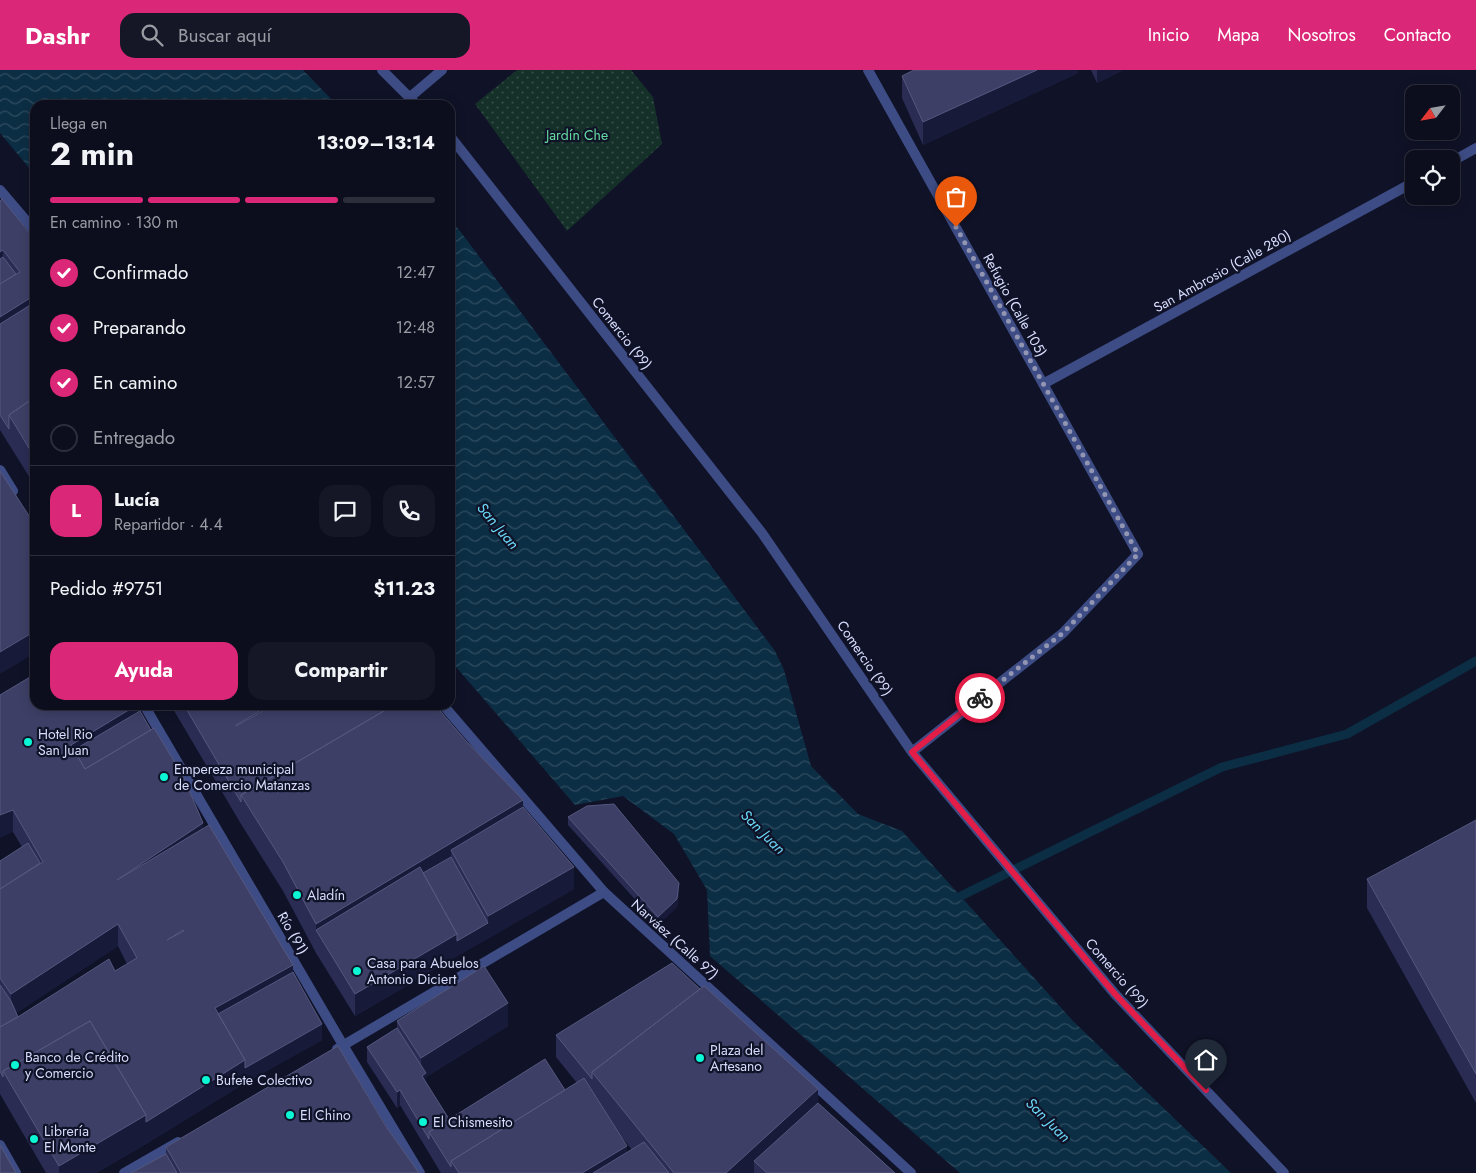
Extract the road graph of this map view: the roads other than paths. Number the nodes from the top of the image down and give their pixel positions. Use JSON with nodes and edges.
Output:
{"nodes":[{"id":1,"x":382,"y":70,"type":"edge"},
{"id":2,"x":442,"y":70,"type":"edge"},
{"id":3,"x":868,"y":70,"type":"edge"},
{"id":4,"x":409,"y":98,"type":"junction"},
{"id":5,"x":411,"y":100,"type":"edge"},
{"id":6,"x":455,"y":142,"type":"edge"},
{"id":7,"x":1476,"y":148,"type":"edge"},
{"id":8,"x":1460,"y":157,"type":"edge"},
{"id":9,"x":1405,"y":187,"type":"edge"},
{"id":10,"x":0,"y":190,"type":"edge"},
{"id":11,"x":30,"y":225,"type":"edge"},
{"id":12,"x":1043,"y":384,"type":"junction"},
{"id":13,"x":0,"y":470,"type":"edge"},
{"id":14,"x":20,"y":502,"type":"edge"},
{"id":15,"x":147,"y":710,"type":"edge"},
{"id":16,"x":447,"y":710,"type":"edge"},
{"id":17,"x":912,"y":752,"type":"junction"},
{"id":18,"x":604,"y":892,"type":"junction"},
{"id":19,"x":343,"y":1045,"type":"junction"},
{"id":20,"x":326,"y":1055,"type":"edge"},
{"id":21,"x":183,"y":1138,"type":"edge"},
{"id":22,"x":0,"y":1145,"type":"edge"},
{"id":23,"x":16,"y":1173,"type":"edge"},
{"id":24,"x":124,"y":1173,"type":"edge"},
{"id":25,"x":420,"y":1173,"type":"edge"},
{"id":26,"x":911,"y":1173,"type":"edge"},
{"id":27,"x":1284,"y":1173,"type":"edge"}],
"edges":[{"from":1,"to":4,"type":"street"},
{"from":2,"to":4,"type":"street"},
{"from":3,"to":12,"type":"street","name":"Refugio (Calle 105)"},
{"from":4,"to":5,"type":"street"},
{"from":6,"to":17,"type":"street","name":"Comercio (99)"},
{"from":7,"to":8,"type":"street"},
{"from":9,"to":12,"type":"street","name":"San Ambrosio (Calle 280)"},
{"from":10,"to":11,"type":"street"},
{"from":12,"to":17,"type":"street","name":"Refugio (Calle 105)"},
{"from":13,"to":14,"type":"street"},
{"from":15,"to":19,"type":"street","name":"Río (91)"},
{"from":16,"to":18,"type":"street","name":"Narváez (Calle 97)"},
{"from":17,"to":27,"type":"street","name":"Comercio (99)"},
{"from":18,"to":19,"type":"street"},
{"from":18,"to":26,"type":"street","name":"Narváez (Calle 97)"},
{"from":19,"to":20,"type":"street"},
{"from":19,"to":25,"type":"street","name":"Río (91)"},
{"from":21,"to":24,"type":"street"},
{"from":22,"to":23,"type":"street"}]}
